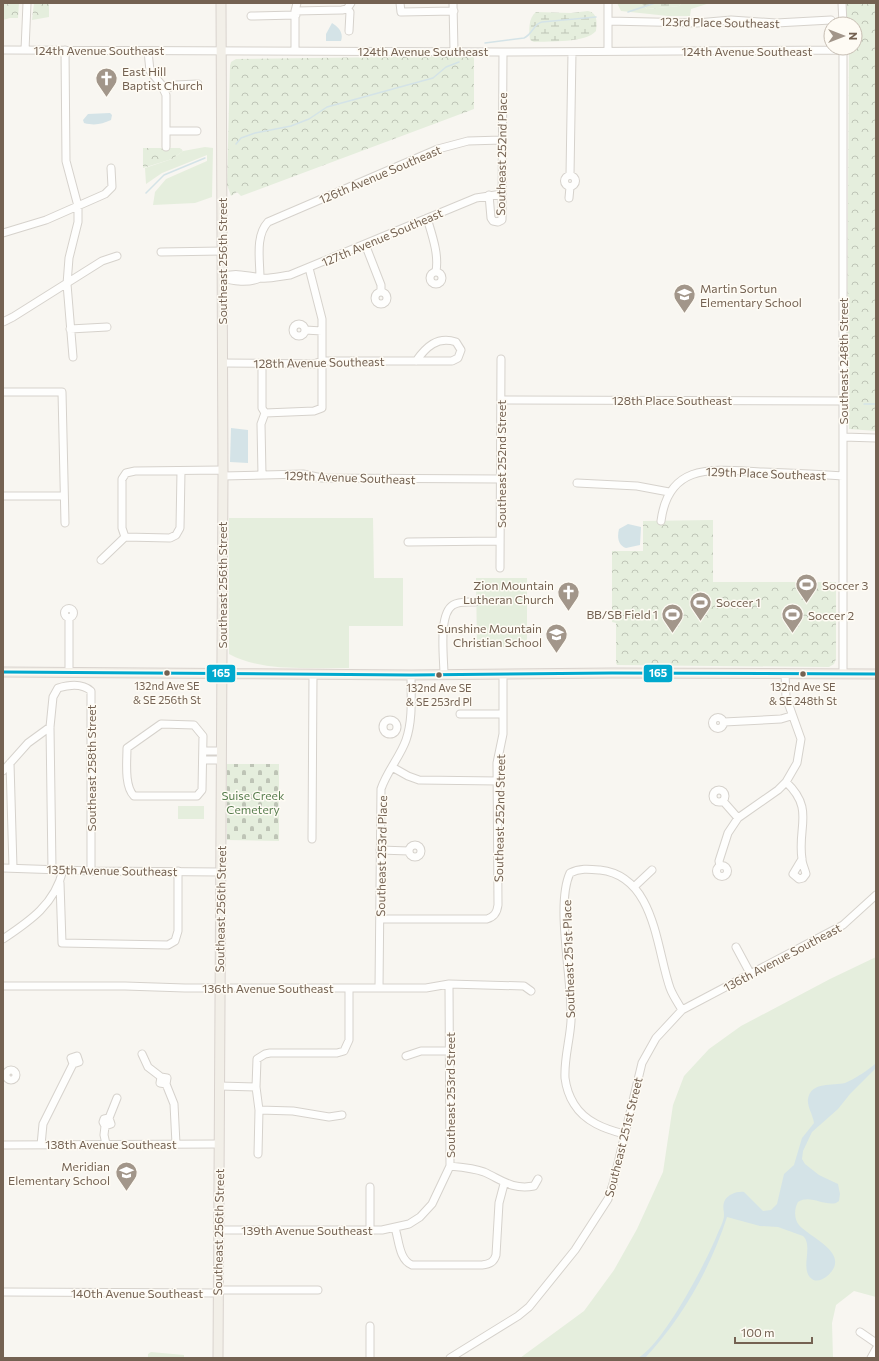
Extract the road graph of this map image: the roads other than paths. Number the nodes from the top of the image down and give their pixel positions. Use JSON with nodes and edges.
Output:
{"nodes":[{"id":1,"x":27,"y":3,"type":"edge"},
{"id":2,"x":221,"y":3,"type":"edge"},
{"id":3,"x":297,"y":3,"type":"edge"},
{"id":4,"x":400,"y":3,"type":"edge"},
{"id":5,"x":454,"y":3,"type":"edge"},
{"id":6,"x":608,"y":3,"type":"edge"},
{"id":7,"x":842,"y":3,"type":"edge"},
{"id":8,"x":349,"y":6,"type":"edge"},
{"id":9,"x":454,"y":11,"type":"junction"},
{"id":10,"x":295,"y":13,"type":"junction"},
{"id":11,"x":251,"y":16,"type":"dead end"},
{"id":12,"x":842,"y":16,"type":"edge"},
{"id":13,"x":823,"y":20,"type":"edge"},
{"id":14,"x":608,"y":21,"type":"junction"},
{"id":15,"x":350,"y":31,"type":"dead end"},
{"id":16,"x":823,"y":49,"type":"edge"},
{"id":17,"x":3,"y":50,"type":"edge"},
{"id":18,"x":25,"y":50,"type":"junction"},
{"id":19,"x":65,"y":50,"type":"junction"},
{"id":20,"x":148,"y":51,"type":"junction"},
{"id":21,"x":221,"y":51,"type":"junction"},
{"id":22,"x":295,"y":51,"type":"junction"},
{"id":23,"x":454,"y":51,"type":"junction"},
{"id":24,"x":608,"y":51,"type":"junction"},
{"id":25,"x":503,"y":52,"type":"junction"},
{"id":26,"x":572,"y":52,"type":"junction"},
{"id":27,"x":843,"y":56,"type":"edge"},
{"id":28,"x":198,"y":84,"type":"dead end"},
{"id":29,"x":164,"y":90,"type":"junction"},
{"id":30,"x":197,"y":131,"type":"dead end"},
{"id":31,"x":166,"y":132,"type":"junction"},
{"id":32,"x":502,"y":140,"type":"junction"},
{"id":33,"x":166,"y":147,"type":"dead end"},
{"id":34,"x":111,"y":168,"type":"dead end"},
{"id":35,"x":502,"y":194,"type":"junction"},
{"id":36,"x":489,"y":196,"type":"junction"},
{"id":37,"x":569,"y":198,"type":"dead end"},
{"id":38,"x":78,"y":206,"type":"junction"},
{"id":39,"x":427,"y":218,"type":"junction"},
{"id":40,"x":3,"y":233,"type":"edge"},
{"id":41,"x":365,"y":244,"type":"junction"},
{"id":42,"x":222,"y":251,"type":"junction"},
{"id":43,"x":161,"y":252,"type":"dead end"},
{"id":44,"x":117,"y":256,"type":"dead end"},
{"id":45,"x":309,"y":268,"type":"junction"},
{"id":46,"x":436,"y":271,"type":"dead end"},
{"id":47,"x":222,"y":278,"type":"junction"},
{"id":48,"x":260,"y":278,"type":"junction"},
{"id":49,"x":67,"y":284,"type":"junction"},
{"id":50,"x":381,"y":292,"type":"dead end"},
{"id":51,"x":3,"y":322,"type":"edge"},
{"id":52,"x":107,"y":327,"type":"dead end"},
{"id":53,"x":70,"y":329,"type":"junction"},
{"id":54,"x":305,"y":330,"type":"dead end"},
{"id":55,"x":322,"y":331,"type":"junction"},
{"id":56,"x":73,"y":357,"type":"dead end"},
{"id":57,"x":501,"y":359,"type":"dead end"},
{"id":58,"x":322,"y":361,"type":"junction"},
{"id":59,"x":416,"y":361,"type":"junction"},
{"id":60,"x":222,"y":363,"type":"junction"},
{"id":61,"x":262,"y":364,"type":"junction"},
{"id":62,"x":3,"y":392,"type":"edge"},
{"id":63,"x":501,"y":400,"type":"junction"},
{"id":64,"x":843,"y":401,"type":"junction"},
{"id":65,"x":265,"y":413,"type":"junction"},
{"id":66,"x":843,"y":437,"type":"junction"},
{"id":67,"x":876,"y":438,"type":"edge"},
{"id":68,"x":181,"y":471,"type":"junction"},
{"id":69,"x":223,"y":473,"type":"junction"},
{"id":70,"x":262,"y":475,"type":"junction"},
{"id":71,"x":843,"y":476,"type":"junction"},
{"id":72,"x":500,"y":479,"type":"junction"},
{"id":73,"x":577,"y":483,"type":"dead end"},
{"id":74,"x":668,"y":492,"type":"junction"},
{"id":75,"x":3,"y":496,"type":"edge"},
{"id":76,"x":64,"y":496,"type":"junction"},
{"id":77,"x":661,"y":521,"type":"dead end"},
{"id":78,"x":64,"y":523,"type":"dead end"},
{"id":79,"x":125,"y":537,"type":"junction"},
{"id":80,"x":500,"y":541,"type":"junction"},
{"id":81,"x":408,"y":542,"type":"dead end"},
{"id":82,"x":101,"y":560,"type":"dead end"},
{"id":83,"x":500,"y":568,"type":"dead end"},
{"id":84,"x":475,"y":602,"type":"dead end"},
{"id":85,"x":69,"y":618,"type":"dead end"},
{"id":86,"x":69,"y":671,"type":"junction"},
{"id":87,"x":3,"y":672,"type":"edge"},
{"id":88,"x":785,"y":673,"type":"junction"},
{"id":89,"x":222,"y":674,"type":"junction"},
{"id":90,"x":503,"y":674,"type":"junction"},
{"id":91,"x":842,"y":674,"type":"junction"},
{"id":92,"x":876,"y":674,"type":"edge"},
{"id":93,"x":313,"y":675,"type":"junction"},
{"id":94,"x":411,"y":675,"type":"junction"},
{"id":95,"x":444,"y":675,"type":"junction"},
{"id":96,"x":460,"y":714,"type":"dead end"},
{"id":97,"x":503,"y":714,"type":"junction"},
{"id":98,"x":792,"y":716,"type":"junction"},
{"id":99,"x":724,"y":722,"type":"dead end"},
{"id":100,"x":50,"y":727,"type":"junction"},
{"id":101,"x":396,"y":729,"type":"dead end"},
{"id":102,"x":408,"y":731,"type":"junction"},
{"id":103,"x":204,"y":751,"type":"junction"},
{"id":104,"x":221,"y":756,"type":"junction"},
{"id":105,"x":204,"y":760,"type":"junction"},
{"id":106,"x":10,"y":764,"type":"junction"},
{"id":107,"x":392,"y":767,"type":"junction"},
{"id":108,"x":3,"y":771,"type":"edge"},
{"id":109,"x":498,"y":781,"type":"junction"},
{"id":110,"x":786,"y":782,"type":"junction"},
{"id":111,"x":724,"y":801,"type":"dead end"},
{"id":112,"x":738,"y":818,"type":"junction"},
{"id":113,"x":312,"y":839,"type":"dead end"},
{"id":114,"x":380,"y":850,"type":"junction"},
{"id":115,"x":409,"y":851,"type":"dead end"},
{"id":116,"x":802,"y":858,"type":"dead end"},
{"id":117,"x":720,"y":866,"type":"dead end"},
{"id":118,"x":3,"y":868,"type":"edge"},
{"id":119,"x":13,"y":868,"type":"junction"},
{"id":120,"x":52,"y":869,"type":"junction"},
{"id":121,"x":63,"y":870,"type":"junction"},
{"id":122,"x":652,"y":870,"type":"dead end"},
{"id":123,"x":91,"y":871,"type":"junction"},
{"id":124,"x":178,"y":871,"type":"junction"},
{"id":125,"x":221,"y":872,"type":"junction"},
{"id":126,"x":60,"y":883,"type":"junction"},
{"id":127,"x":635,"y":886,"type":"junction"},
{"id":128,"x":876,"y":895,"type":"edge"},
{"id":129,"x":380,"y":919,"type":"junction"},
{"id":130,"x":3,"y":939,"type":"edge"},
{"id":131,"x":736,"y":947,"type":"dead end"},
{"id":132,"x":750,"y":973,"type":"junction"},
{"id":133,"x":449,"y":984,"type":"junction"},
{"id":134,"x":3,"y":986,"type":"edge"},
{"id":135,"x":220,"y":988,"type":"junction"},
{"id":136,"x":349,"y":988,"type":"junction"},
{"id":137,"x":379,"y":988,"type":"junction"},
{"id":138,"x":531,"y":991,"type":"dead end"},
{"id":139,"x":682,"y":1010,"type":"junction"},
{"id":140,"x":449,"y":1051,"type":"junction"},
{"id":141,"x":142,"y":1054,"type":"dead end"},
{"id":142,"x":406,"y":1056,"type":"dead end"},
{"id":143,"x":73,"y":1064,"type":"dead end"},
{"id":144,"x":219,"y":1086,"type":"junction"},
{"id":145,"x":256,"y":1087,"type":"junction"},
{"id":146,"x":117,"y":1098,"type":"dead end"},
{"id":147,"x":259,"y":1110,"type":"junction"},
{"id":148,"x":342,"y":1115,"type":"dead end"},
{"id":149,"x":624,"y":1134,"type":"junction"},
{"id":150,"x":106,"y":1144,"type":"junction"},
{"id":151,"x":176,"y":1144,"type":"junction"},
{"id":152,"x":219,"y":1144,"type":"junction"},
{"id":153,"x":3,"y":1145,"type":"edge"},
{"id":154,"x":41,"y":1145,"type":"junction"},
{"id":155,"x":258,"y":1154,"type":"dead end"},
{"id":156,"x":450,"y":1166,"type":"junction"},
{"id":157,"x":538,"y":1179,"type":"dead end"},
{"id":158,"x":504,"y":1184,"type":"junction"},
{"id":159,"x":370,"y":1187,"type":"dead end"},
{"id":160,"x":395,"y":1228,"type":"junction"},
{"id":161,"x":219,"y":1230,"type":"junction"},
{"id":162,"x":370,"y":1231,"type":"junction"},
{"id":163,"x":318,"y":1290,"type":"dead end"},
{"id":164,"x":3,"y":1292,"type":"edge"},
{"id":165,"x":218,"y":1293,"type":"junction"},
{"id":166,"x":370,"y":1326,"type":"dead end"},
{"id":167,"x":860,"y":1332,"type":"dead end"},
{"id":168,"x":876,"y":1343,"type":"edge"},
{"id":169,"x":876,"y":1349,"type":"edge"},
{"id":170,"x":218,"y":1358,"type":"edge"},
{"id":171,"x":370,"y":1358,"type":"edge"},
{"id":172,"x":450,"y":1358,"type":"edge"},
{"id":173,"x":871,"y":1358,"type":"edge"}],
"edges":[{"from":1,"to":18,"type":"street"},
{"from":2,"to":21,"type":"main road","name":"Southeast 256th Street"},
{"from":3,"to":10,"type":"street"},
{"from":4,"to":9,"type":"street"},
{"from":5,"to":9,"type":"street"},
{"from":6,"to":14,"type":"street"},
{"from":7,"to":12,"type":"street"},
{"from":8,"to":10,"type":"street"},
{"from":8,"to":15,"type":"street"},
{"from":9,"to":23,"type":"street"},
{"from":10,"to":11,"type":"street"},
{"from":10,"to":22,"type":"street"},
{"from":13,"to":14,"type":"street","name":"123rd Place Southeast"},
{"from":14,"to":24,"type":"street"},
{"from":16,"to":24,"type":"street","name":"124th Avenue Southeast"},
{"from":17,"to":18,"type":"street","name":"124th Avenue Southeast"},
{"from":18,"to":19,"type":"street","name":"124th Avenue Southeast"},
{"from":19,"to":20,"type":"street","name":"124th Avenue Southeast"},
{"from":19,"to":38,"type":"street"},
{"from":20,"to":21,"type":"street","name":"124th Avenue Southeast"},
{"from":20,"to":29,"type":"street"},
{"from":21,"to":22,"type":"street","name":"124th Avenue Southeast"},
{"from":21,"to":42,"type":"main road","name":"Southeast 256th Street"},
{"from":22,"to":23,"type":"street","name":"124th Avenue Southeast"},
{"from":23,"to":25,"type":"street","name":"124th Avenue Southeast"},
{"from":24,"to":26,"type":"street","name":"124th Avenue Southeast"},
{"from":25,"to":26,"type":"street","name":"124th Avenue Southeast"},
{"from":25,"to":32,"type":"street","name":"Southeast 252nd Place"},
{"from":26,"to":37,"type":"street"},
{"from":27,"to":64,"type":"street","name":"Southeast 248th Street"},
{"from":28,"to":29,"type":"street"},
{"from":29,"to":31,"type":"street"},
{"from":30,"to":31,"type":"street"},
{"from":31,"to":33,"type":"street"},
{"from":32,"to":35,"type":"street","name":"Southeast 252nd Place"},
{"from":32,"to":48,"type":"street","name":"126th Avenue Southeast"},
{"from":34,"to":38,"type":"street"},
{"from":35,"to":36,"type":"street","name":"127th Avenue Southeast"},
{"from":35,"to":36,"type":"street","name":"Southeast 252nd Place"},
{"from":36,"to":39,"type":"street","name":"127th Avenue Southeast"},
{"from":38,"to":40,"type":"street"},
{"from":38,"to":49,"type":"street"},
{"from":39,"to":41,"type":"street","name":"127th Avenue Southeast"},
{"from":39,"to":46,"type":"street"},
{"from":41,"to":45,"type":"street","name":"127th Avenue Southeast"},
{"from":41,"to":50,"type":"street"},
{"from":42,"to":43,"type":"street"},
{"from":42,"to":47,"type":"main road","name":"Southeast 256th Street"},
{"from":44,"to":49,"type":"street"},
{"from":45,"to":48,"type":"street","name":"127th Avenue Southeast"},
{"from":45,"to":55,"type":"street"},
{"from":47,"to":48,"type":"street","name":"127th Avenue Southeast"},
{"from":47,"to":60,"type":"main road","name":"Southeast 256th Street"},
{"from":49,"to":51,"type":"street"},
{"from":49,"to":53,"type":"street"},
{"from":52,"to":53,"type":"street"},
{"from":53,"to":56,"type":"street"},
{"from":54,"to":55,"type":"street"},
{"from":55,"to":58,"type":"street"},
{"from":57,"to":63,"type":"street","name":"Southeast 252nd Street"},
{"from":58,"to":59,"type":"street","name":"128th Avenue Southeast"},
{"from":58,"to":61,"type":"street","name":"128th Avenue Southeast"},
{"from":58,"to":65,"type":"street"},
{"from":59,"to":59,"type":"street","name":"128th Avenue Southeast"},
{"from":60,"to":61,"type":"street","name":"128th Avenue Southeast"},
{"from":60,"to":69,"type":"main road","name":"Southeast 256th Street"},
{"from":61,"to":65,"type":"street"},
{"from":62,"to":76,"type":"street"},
{"from":63,"to":64,"type":"street","name":"128th Place Southeast"},
{"from":63,"to":72,"type":"street","name":"Southeast 252nd Street"},
{"from":64,"to":66,"type":"street","name":"Southeast 248th Street"},
{"from":65,"to":70,"type":"street"},
{"from":66,"to":67,"type":"street"},
{"from":66,"to":71,"type":"street","name":"Southeast 248th Street"},
{"from":68,"to":69,"type":"street","name":"129th Avenue Southeast"},
{"from":68,"to":79,"type":"street"},
{"from":68,"to":79,"type":"street","name":"129th Avenue Southeast"},
{"from":69,"to":70,"type":"street","name":"129th Avenue Southeast"},
{"from":69,"to":89,"type":"main road","name":"Southeast 256th Street"},
{"from":70,"to":72,"type":"street","name":"129th Avenue Southeast"},
{"from":71,"to":74,"type":"street","name":"129th Place Southeast"},
{"from":71,"to":91,"type":"street","name":"Southeast 248th Street"},
{"from":72,"to":80,"type":"street","name":"Southeast 252nd Street"},
{"from":73,"to":74,"type":"street"},
{"from":74,"to":77,"type":"street"},
{"from":75,"to":76,"type":"street"},
{"from":76,"to":78,"type":"street"},
{"from":79,"to":82,"type":"street"},
{"from":80,"to":81,"type":"street"},
{"from":80,"to":83,"type":"street","name":"Southeast 252nd Street"},
{"from":84,"to":95,"type":"street"},
{"from":85,"to":86,"type":"street"},
{"from":86,"to":87,"type":"main road"},
{"from":86,"to":89,"type":"main road"},
{"from":88,"to":90,"type":"main road"},
{"from":88,"to":91,"type":"main road"},
{"from":88,"to":98,"type":"street"},
{"from":89,"to":93,"type":"main road"},
{"from":89,"to":104,"type":"main road","name":"Southeast 256th Street"},
{"from":90,"to":95,"type":"main road"},
{"from":90,"to":97,"type":"street","name":"Southeast 252nd Street"},
{"from":91,"to":92,"type":"main road"},
{"from":93,"to":94,"type":"main road"},
{"from":93,"to":113,"type":"street"},
{"from":94,"to":95,"type":"main road"},
{"from":94,"to":102,"type":"street","name":"Southeast 253rd Place"},
{"from":96,"to":97,"type":"street"},
{"from":97,"to":109,"type":"street","name":"Southeast 252nd Street"},
{"from":98,"to":99,"type":"street"},
{"from":98,"to":110,"type":"street"},
{"from":100,"to":106,"type":"street"},
{"from":100,"to":120,"type":"street","name":"Southeast 258th Street"},
{"from":100,"to":123,"type":"street","name":"Southeast 258th Street"},
{"from":101,"to":102,"type":"street"},
{"from":102,"to":107,"type":"street","name":"Southeast 253rd Place"},
{"from":103,"to":104,"type":"street"},
{"from":103,"to":105,"type":"street"},
{"from":103,"to":105,"type":"street"},
{"from":104,"to":105,"type":"street"},
{"from":104,"to":125,"type":"main road","name":"Southeast 256th Street"},
{"from":106,"to":108,"type":"street"},
{"from":106,"to":119,"type":"street"},
{"from":107,"to":109,"type":"street"},
{"from":107,"to":114,"type":"street","name":"Southeast 253rd Place"},
{"from":109,"to":129,"type":"street","name":"Southeast 252nd Street"},
{"from":110,"to":112,"type":"street"},
{"from":110,"to":116,"type":"street"},
{"from":111,"to":112,"type":"street"},
{"from":112,"to":117,"type":"street"},
{"from":114,"to":115,"type":"street"},
{"from":114,"to":129,"type":"street","name":"Southeast 253rd Place"},
{"from":118,"to":119,"type":"street","name":"135th Avenue Southeast"},
{"from":119,"to":120,"type":"street","name":"135th Avenue Southeast"},
{"from":120,"to":121,"type":"street","name":"135th Avenue Southeast"},
{"from":121,"to":123,"type":"street","name":"135th Avenue Southeast"},
{"from":121,"to":126,"type":"street"},
{"from":122,"to":127,"type":"street"},
{"from":123,"to":124,"type":"street","name":"135th Avenue Southeast"},
{"from":124,"to":125,"type":"street","name":"135th Avenue Southeast"},
{"from":124,"to":126,"type":"street"},
{"from":125,"to":135,"type":"main road","name":"Southeast 256th Street"},
{"from":126,"to":130,"type":"street"},
{"from":127,"to":139,"type":"street"},
{"from":127,"to":149,"type":"street","name":"Southeast 251st Place"},
{"from":128,"to":132,"type":"street","name":"136th Avenue Southeast"},
{"from":129,"to":137,"type":"street","name":"Southeast 253rd Place"},
{"from":131,"to":132,"type":"street"},
{"from":132,"to":139,"type":"street","name":"136th Avenue Southeast"},
{"from":133,"to":137,"type":"street","name":"136th Avenue Southeast"},
{"from":133,"to":138,"type":"street","name":"136th Avenue Southeast"},
{"from":133,"to":140,"type":"street","name":"Southeast 253rd Street"},
{"from":134,"to":135,"type":"street","name":"136th Avenue Southeast"},
{"from":135,"to":136,"type":"street","name":"136th Avenue Southeast"},
{"from":135,"to":144,"type":"main road","name":"Southeast 256th Street"},
{"from":136,"to":137,"type":"street","name":"136th Avenue Southeast"},
{"from":136,"to":145,"type":"street"},
{"from":139,"to":149,"type":"street","name":"Southeast 251st Street"},
{"from":140,"to":142,"type":"street"},
{"from":140,"to":156,"type":"street","name":"Southeast 253rd Street"},
{"from":141,"to":151,"type":"street"},
{"from":143,"to":154,"type":"street"},
{"from":144,"to":145,"type":"street"},
{"from":144,"to":152,"type":"main road","name":"Southeast 256th Street"},
{"from":145,"to":147,"type":"street"},
{"from":146,"to":150,"type":"street"},
{"from":147,"to":148,"type":"street"},
{"from":147,"to":155,"type":"street"},
{"from":149,"to":172,"type":"street","name":"Southeast 251st Street"},
{"from":150,"to":151,"type":"street","name":"138th Avenue Southeast"},
{"from":150,"to":154,"type":"street","name":"138th Avenue Southeast"},
{"from":151,"to":152,"type":"street","name":"138th Avenue Southeast"},
{"from":152,"to":161,"type":"main road","name":"Southeast 256th Street"},
{"from":153,"to":154,"type":"street","name":"138th Avenue Southeast"},
{"from":156,"to":158,"type":"street"},
{"from":156,"to":160,"type":"street","name":"Southeast 253rd Street"},
{"from":157,"to":158,"type":"street"},
{"from":158,"to":160,"type":"street"},
{"from":159,"to":162,"type":"street"},
{"from":160,"to":162,"type":"street","name":"139th Avenue Southeast"},
{"from":161,"to":162,"type":"street","name":"139th Avenue Southeast"},
{"from":161,"to":165,"type":"main road","name":"Southeast 256th Street"},
{"from":163,"to":165,"type":"street","name":"140th Avenue Southeast"},
{"from":164,"to":165,"type":"street","name":"140th Avenue Southeast"},
{"from":165,"to":170,"type":"main road","name":"Southeast 256th Street"},
{"from":166,"to":171,"type":"street"},
{"from":167,"to":168,"type":"street"},
{"from":169,"to":173,"type":"street"}]}
